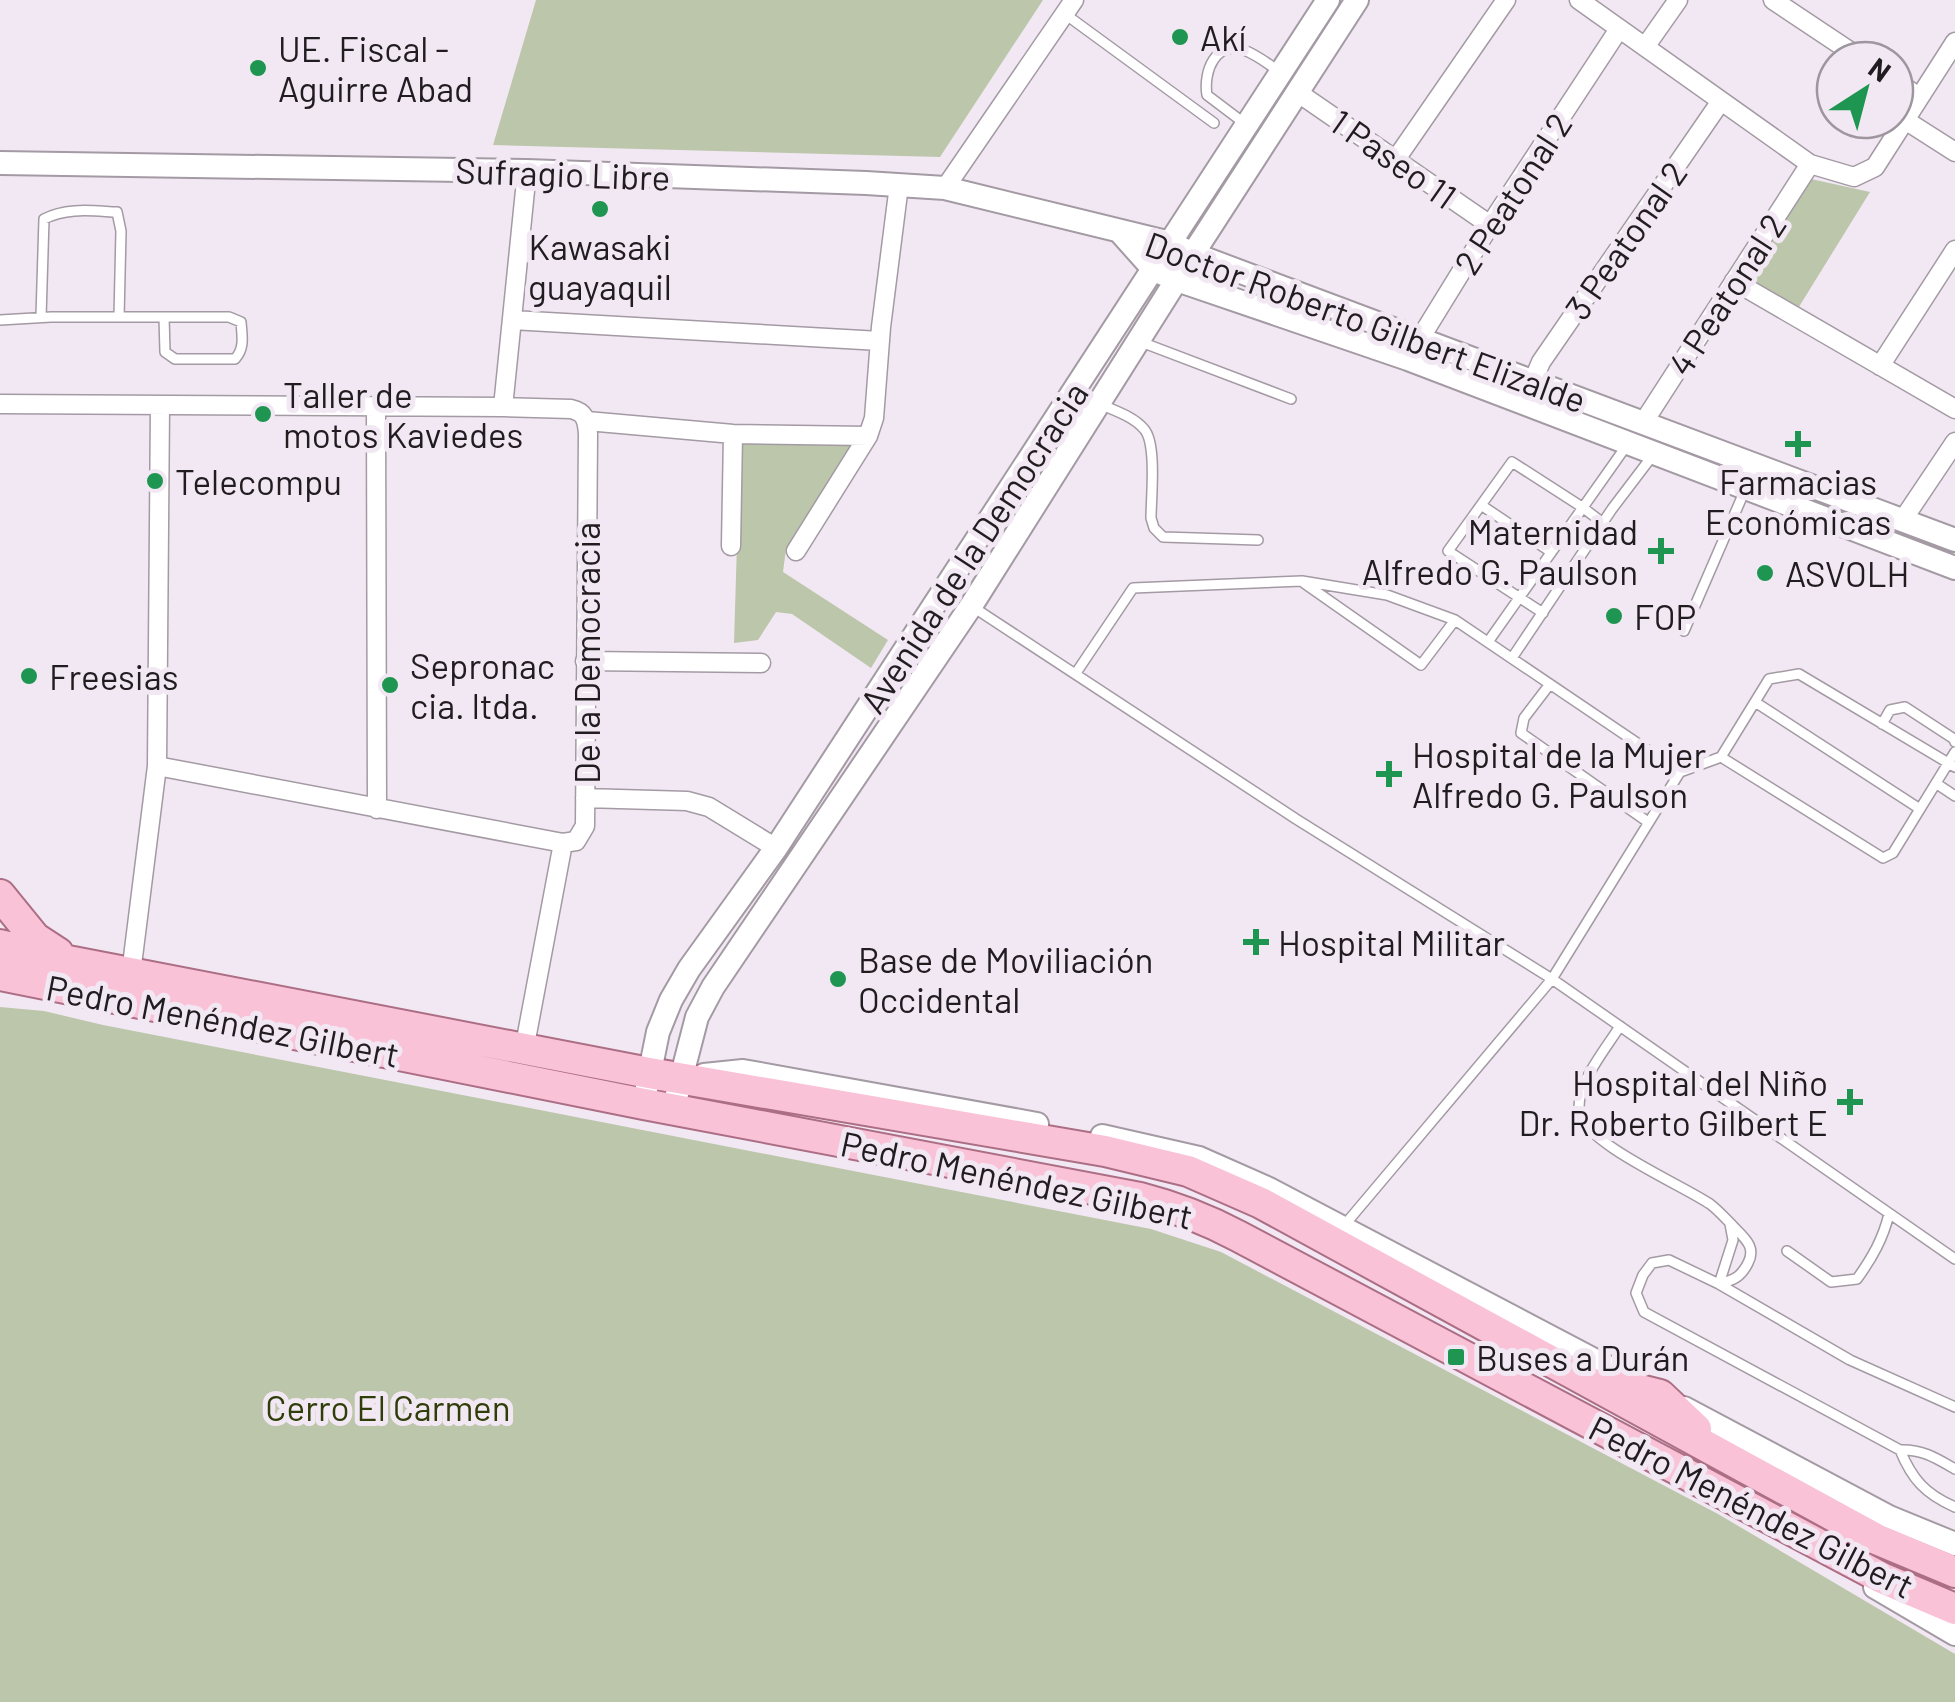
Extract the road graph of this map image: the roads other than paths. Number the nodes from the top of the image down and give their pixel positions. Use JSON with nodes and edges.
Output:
{"nodes":[{"id":1,"x":1328,"y":0,"type":"edge"},
{"id":2,"x":1356,"y":0,"type":"edge"},
{"id":3,"x":1506,"y":0,"type":"edge"},
{"id":4,"x":1579,"y":0,"type":"edge"},
{"id":5,"x":1678,"y":0,"type":"edge"},
{"id":6,"x":1773,"y":0,"type":"edge"},
{"id":7,"x":1070,"y":7,"type":"edge"},
{"id":8,"x":1619,"y":28,"type":"junction"},
{"id":9,"x":1833,"y":40,"type":"edge"},
{"id":10,"x":1955,"y":42,"type":"edge"},
{"id":11,"x":1645,"y":47,"type":"junction"},
{"id":12,"x":1281,"y":72,"type":"junction"},
{"id":13,"x":1297,"y":92,"type":"junction"},
{"id":14,"x":1915,"y":94,"type":"edge"},
{"id":15,"x":1919,"y":97,"type":"junction"},
{"id":16,"x":1721,"y":100,"type":"junction"},
{"id":17,"x":1915,"y":104,"type":"edge"},
{"id":18,"x":1214,"y":122,"type":"dead end"},
{"id":19,"x":1248,"y":125,"type":"junction"},
{"id":20,"x":1915,"y":126,"type":"edge"},
{"id":21,"x":1892,"y":140,"type":"edge"},
{"id":22,"x":1955,"y":152,"type":"edge"},
{"id":23,"x":1396,"y":159,"type":"junction"},
{"id":24,"x":0,"y":164,"type":"edge"},
{"id":25,"x":1810,"y":164,"type":"junction"},
{"id":26,"x":527,"y":171,"type":"junction"},
{"id":27,"x":899,"y":185,"type":"junction"},
{"id":28,"x":945,"y":188,"type":"junction"},
{"id":29,"x":1490,"y":225,"type":"junction"},
{"id":30,"x":1120,"y":232,"type":"junction"},
{"id":31,"x":1170,"y":244,"type":"junction"},
{"id":32,"x":1955,"y":250,"type":"edge"},
{"id":33,"x":1193,"y":254,"type":"junction"},
{"id":34,"x":1154,"y":270,"type":"junction"},
{"id":35,"x":1176,"y":280,"type":"junction"},
{"id":36,"x":1734,"y":281,"type":"junction"},
{"id":37,"x":118,"y":317,"type":"junction"},
{"id":38,"x":164,"y":317,"type":"junction"},
{"id":39,"x":41,"y":318,"type":"junction"},
{"id":40,"x":0,"y":320,"type":"edge"},
{"id":41,"x":512,"y":320,"type":"junction"},
{"id":42,"x":880,"y":341,"type":"junction"},
{"id":43,"x":1138,"y":341,"type":"junction"},
{"id":44,"x":1413,"y":348,"type":"junction"},
{"id":45,"x":1880,"y":366,"type":"junction"},
{"id":46,"x":1533,"y":381,"type":"junction"},
{"id":47,"x":1291,"y":399,"type":"dead end"},
{"id":48,"x":0,"y":404,"type":"edge"},
{"id":49,"x":1099,"y":404,"type":"junction"},
{"id":50,"x":160,"y":406,"type":"junction"},
{"id":51,"x":376,"y":406,"type":"junction"},
{"id":52,"x":502,"y":407,"type":"junction"},
{"id":53,"x":1955,"y":410,"type":"edge"},
{"id":54,"x":587,"y":422,"type":"junction"},
{"id":55,"x":1643,"y":424,"type":"junction"},
{"id":56,"x":733,"y":434,"type":"junction"},
{"id":57,"x":868,"y":436,"type":"junction"},
{"id":58,"x":1955,"y":442,"type":"edge"},
{"id":59,"x":1628,"y":443,"type":"junction"},
{"id":60,"x":1654,"y":453,"type":"junction"},
{"id":61,"x":1706,"y":460,"type":"junction"},
{"id":62,"x":1744,"y":479,"type":"junction"},
{"id":63,"x":1481,"y":506,"type":"junction"},
{"id":64,"x":1582,"y":507,"type":"junction"},
{"id":65,"x":1902,"y":521,"type":"junction"},
{"id":66,"x":1603,"y":523,"type":"junction"},
{"id":67,"x":1258,"y":540,"type":"dead end"},
{"id":68,"x":1955,"y":540,"type":"edge"},
{"id":69,"x":732,"y":546,"type":"dead end"},
{"id":70,"x":796,"y":551,"type":"dead end"},
{"id":71,"x":1551,"y":552,"type":"junction"},
{"id":72,"x":1955,"y":568,"type":"edge"},
{"id":73,"x":1302,"y":581,"type":"junction"},
{"id":74,"x":1520,"y":598,"type":"junction"},
{"id":75,"x":971,"y":606,"type":"junction"},
{"id":76,"x":1543,"y":613,"type":"junction"},
{"id":77,"x":1455,"y":620,"type":"junction"},
{"id":78,"x":1684,"y":631,"type":"dead end"},
{"id":79,"x":1488,"y":642,"type":"junction"},
{"id":80,"x":1512,"y":658,"type":"junction"},
{"id":81,"x":585,"y":661,"type":"junction"},
{"id":82,"x":761,"y":662,"type":"dead end"},
{"id":83,"x":1076,"y":674,"type":"junction"},
{"id":84,"x":1550,"y":684,"type":"junction"},
{"id":85,"x":1755,"y":702,"type":"junction"},
{"id":86,"x":1882,"y":724,"type":"junction"},
{"id":87,"x":1955,"y":742,"type":"edge"},
{"id":88,"x":1955,"y":752,"type":"edge"},
{"id":89,"x":1721,"y":757,"type":"junction"},
{"id":90,"x":1952,"y":765,"type":"edge"},
{"id":91,"x":158,"y":766,"type":"junction"},
{"id":92,"x":1680,"y":772,"type":"junction"},
{"id":93,"x":1936,"y":784,"type":"junction"},
{"id":94,"x":1955,"y":796,"type":"edge"},
{"id":95,"x":584,"y":798,"type":"junction"},
{"id":96,"x":377,"y":809,"type":"junction"},
{"id":97,"x":1920,"y":809,"type":"junction"},
{"id":98,"x":1648,"y":822,"type":"junction"},
{"id":99,"x":564,"y":843,"type":"junction"},
{"id":100,"x":776,"y":848,"type":"junction"},
{"id":101,"x":0,"y":895,"type":"edge"},
{"id":102,"x":0,"y":945,"type":"edge"},
{"id":103,"x":74,"y":962,"type":"junction"},
{"id":104,"x":131,"y":973,"type":"junction"},
{"id":105,"x":0,"y":975,"type":"edge"},
{"id":106,"x":1552,"y":979,"type":"junction"},
{"id":107,"x":1620,"y":1026,"type":"junction"},
{"id":108,"x":524,"y":1050,"type":"junction"},
{"id":109,"x":649,"y":1073,"type":"junction"},
{"id":110,"x":680,"y":1077,"type":"junction"},
{"id":111,"x":660,"y":1107,"type":"junction"},
{"id":112,"x":1216,"y":1166,"type":"junction"},
{"id":113,"x":1261,"y":1203,"type":"junction"},
{"id":114,"x":1889,"y":1214,"type":"junction"},
{"id":115,"x":1730,"y":1224,"type":"junction"},
{"id":116,"x":1336,"y":1234,"type":"junction"},
{"id":117,"x":1786,"y":1251,"type":"dead end"},
{"id":118,"x":1955,"y":1259,"type":"edge"},
{"id":119,"x":1719,"y":1284,"type":"junction"},
{"id":120,"x":1573,"y":1374,"type":"junction"},
{"id":121,"x":1660,"y":1395,"type":"junction"},
{"id":122,"x":1955,"y":1407,"type":"edge"},
{"id":123,"x":1900,"y":1450,"type":"junction"},
{"id":124,"x":1727,"y":1459,"type":"junction"},
{"id":125,"x":1955,"y":1470,"type":"edge"},
{"id":126,"x":1736,"y":1500,"type":"junction"},
{"id":127,"x":1955,"y":1508,"type":"edge"},
{"id":128,"x":1955,"y":1544,"type":"edge"},
{"id":129,"x":1955,"y":1572,"type":"edge"},
{"id":130,"x":1955,"y":1608,"type":"edge"},
{"id":131,"x":1955,"y":1634,"type":"edge"}],
"edges":[{"from":1,"to":12,"type":"street","name":"Avenida de la Democracia"},
{"from":2,"to":13,"type":"street"},
{"from":3,"to":23,"type":"street"},
{"from":4,"to":8,"type":"street"},
{"from":5,"to":11,"type":"street"},
{"from":6,"to":9,"type":"street"},
{"from":7,"to":18,"type":"lane"},
{"from":7,"to":28,"type":"street"},
{"from":8,"to":11,"type":"street"},
{"from":8,"to":29,"type":"street","name":"2 Peatonal 2"},
{"from":10,"to":15,"type":"street"},
{"from":11,"to":16,"type":"street"},
{"from":12,"to":19,"type":"street","name":"Avenida de la Democracia"},
{"from":12,"to":19,"type":"lane"},
{"from":13,"to":23,"type":"street","name":"1 Paseo 11"},
{"from":13,"to":33,"type":"street"},
{"from":14,"to":15,"type":"street"},
{"from":15,"to":17,"type":"street"},
{"from":16,"to":25,"type":"street"},
{"from":16,"to":46,"type":"street","name":"3 Peatonal 2"},
{"from":19,"to":31,"type":"street","name":"Avenida de la Democracia"},
{"from":20,"to":22,"type":"street"},
{"from":21,"to":25,"type":"street"},
{"from":23,"to":29,"type":"street","name":"1 Paseo 11"},
{"from":24,"to":26,"type":"street","name":"Sufragio Libre"},
{"from":25,"to":36,"type":"street","name":"4 Peatonal 2"},
{"from":26,"to":27,"type":"street","name":"Sufragio Libre"},
{"from":26,"to":41,"type":"street"},
{"from":27,"to":28,"type":"street","name":"Sufragio Libre"},
{"from":27,"to":42,"type":"street"},
{"from":28,"to":30,"type":"street","name":"Sufragio Libre"},
{"from":29,"to":44,"type":"street","name":"2 Peatonal 2"},
{"from":30,"to":31,"type":"street","name":"Doctor Roberto Gilbert Elizalde"},
{"from":30,"to":34,"type":"street","name":"Doctor Roberto Gilbert Elizalde"},
{"from":31,"to":33,"type":"street","name":"Doctor Roberto Gilbert Elizalde"},
{"from":31,"to":34,"type":"street","name":"Avenida de la Democracia"},
{"from":32,"to":45,"type":"street"},
{"from":33,"to":35,"type":"street","name":"Avenida de la Democracia"},
{"from":33,"to":44,"type":"street","name":"Doctor Roberto Gilbert Elizalde"},
{"from":34,"to":35,"type":"street","name":"Doctor Roberto Gilbert Elizalde"},
{"from":34,"to":100,"type":"street","name":"Avenida de la Democracia"},
{"from":35,"to":43,"type":"street","name":"Avenida de la Democracia"},
{"from":35,"to":44,"type":"street","name":"Doctor Roberto Gilbert Elizalde"},
{"from":36,"to":45,"type":"street"},
{"from":36,"to":55,"type":"street","name":"4 Peatonal 2"},
{"from":37,"to":38,"type":"lane"},
{"from":37,"to":39,"type":"lane"},
{"from":37,"to":39,"type":"lane"},
{"from":38,"to":38,"type":"lane"},
{"from":39,"to":40,"type":"lane"},
{"from":41,"to":42,"type":"street"},
{"from":41,"to":52,"type":"street"},
{"from":42,"to":57,"type":"street"},
{"from":43,"to":47,"type":"lane"},
{"from":43,"to":49,"type":"street","name":"Avenida de la Democracia"},
{"from":44,"to":46,"type":"street","name":"Doctor Roberto Gilbert Elizalde"},
{"from":44,"to":59,"type":"street","name":"Doctor Roberto Gilbert Elizalde"},
{"from":45,"to":53,"type":"street"},
{"from":46,"to":55,"type":"street","name":"Doctor Roberto Gilbert Elizalde"},
{"from":48,"to":50,"type":"street"},
{"from":49,"to":67,"type":"lane"},
{"from":49,"to":75,"type":"street","name":"Avenida de la Democracia"},
{"from":50,"to":51,"type":"street"},
{"from":50,"to":91,"type":"street"},
{"from":51,"to":52,"type":"street"},
{"from":51,"to":96,"type":"street"},
{"from":52,"to":54,"type":"street"},
{"from":54,"to":56,"type":"street"},
{"from":54,"to":81,"type":"street","name":"De la Democracia"},
{"from":55,"to":61,"type":"street","name":"Doctor Roberto Gilbert Elizalde"},
{"from":56,"to":57,"type":"street"},
{"from":56,"to":69,"type":"street"},
{"from":57,"to":70,"type":"street"},
{"from":58,"to":65,"type":"street"},
{"from":59,"to":60,"type":"street","name":"Doctor Roberto Gilbert Elizalde"},
{"from":59,"to":64,"type":"lane"},
{"from":60,"to":61,"type":"street","name":"Doctor Roberto Gilbert Elizalde"},
{"from":60,"to":66,"type":"lane"},
{"from":61,"to":62,"type":"street","name":"Doctor Roberto Gilbert Elizalde"},
{"from":62,"to":65,"type":"street","name":"Doctor Roberto Gilbert Elizalde"},
{"from":62,"to":72,"type":"street","name":"Doctor Roberto Gilbert Elizalde"},
{"from":62,"to":78,"type":"lane"},
{"from":63,"to":64,"type":"lane"},
{"from":63,"to":71,"type":"lane"},
{"from":63,"to":74,"type":"lane"},
{"from":64,"to":66,"type":"lane"},
{"from":64,"to":71,"type":"lane"},
{"from":65,"to":68,"type":"street","name":"Doctor Roberto Gilbert Elizalde"},
{"from":66,"to":76,"type":"lane"},
{"from":71,"to":74,"type":"lane"},
{"from":73,"to":77,"type":"lane"},
{"from":73,"to":77,"type":"lane"},
{"from":73,"to":83,"type":"lane"},
{"from":74,"to":76,"type":"lane"},
{"from":74,"to":79,"type":"lane"},
{"from":75,"to":83,"type":"lane"},
{"from":75,"to":110,"type":"street","name":"Avenida de la Democracia"},
{"from":76,"to":80,"type":"lane"},
{"from":77,"to":79,"type":"lane"},
{"from":79,"to":80,"type":"lane"},
{"from":80,"to":84,"type":"lane"},
{"from":81,"to":82,"type":"street"},
{"from":81,"to":95,"type":"street","name":"De la Democracia"},
{"from":83,"to":106,"type":"lane"},
{"from":84,"to":92,"type":"lane"},
{"from":84,"to":98,"type":"lane"},
{"from":85,"to":86,"type":"lane"},
{"from":85,"to":89,"type":"lane"},
{"from":85,"to":97,"type":"lane"},
{"from":86,"to":87,"type":"lane"},
{"from":86,"to":90,"type":"lane"},
{"from":88,"to":90,"type":"lane"},
{"from":89,"to":92,"type":"lane"},
{"from":89,"to":97,"type":"lane"},
{"from":90,"to":93,"type":"lane"},
{"from":91,"to":96,"type":"street"},
{"from":91,"to":104,"type":"street"},
{"from":92,"to":98,"type":"lane"},
{"from":93,"to":94,"type":"lane"},
{"from":93,"to":97,"type":"lane"},
{"from":95,"to":99,"type":"street","name":"De la Democracia"},
{"from":95,"to":100,"type":"street"},
{"from":96,"to":99,"type":"street"},
{"from":98,"to":106,"type":"lane"},
{"from":99,"to":108,"type":"street"},
{"from":100,"to":109,"type":"street","name":"Avenida de la Democracia"},
{"from":101,"to":103,"type":"main road"},
{"from":102,"to":103,"type":"main road","name":"Pedro Menéndez Gilbert"},
{"from":103,"to":104,"type":"main road","name":"Pedro Menéndez Gilbert"},
{"from":104,"to":108,"type":"main road","name":"Pedro Menéndez Gilbert"},
{"from":105,"to":111,"type":"main road","name":"Pedro Menéndez Gilbert"},
{"from":106,"to":107,"type":"lane"},
{"from":106,"to":116,"type":"lane"},
{"from":107,"to":114,"type":"lane"},
{"from":107,"to":115,"type":"lane"},
{"from":108,"to":109,"type":"main road","name":"Pedro Menéndez Gilbert"},
{"from":109,"to":110,"type":"main road","name":"Pedro Menéndez Gilbert"},
{"from":109,"to":111,"type":"street","name":"Avenida de la Democracia"},
{"from":110,"to":111,"type":"street","name":"Avenida de la Democracia"},
{"from":110,"to":112,"type":"street","name":"Pedro Menéndez Gilbert"},
{"from":110,"to":113,"type":"main road","name":"Pedro Menéndez Gilbert"},
{"from":111,"to":126,"type":"main road","name":"Pedro Menéndez Gilbert"},
{"from":112,"to":113,"type":"main road"},
{"from":112,"to":116,"type":"street","name":"Pedro Menéndez Gilbert"},
{"from":113,"to":116,"type":"main road","name":"Pedro Menéndez Gilbert"},
{"from":114,"to":117,"type":"lane"},
{"from":114,"to":118,"type":"lane"},
{"from":115,"to":119,"type":"lane"},
{"from":115,"to":119,"type":"lane"},
{"from":116,"to":120,"type":"main road","name":"Pedro Menéndez Gilbert"},
{"from":116,"to":121,"type":"street","name":"Pedro Menéndez Gilbert"},
{"from":119,"to":122,"type":"lane"},
{"from":119,"to":123,"type":"lane"},
{"from":120,"to":121,"type":"main road"},
{"from":120,"to":124,"type":"main road","name":"Pedro Menéndez Gilbert"},
{"from":121,"to":124,"type":"main road"},
{"from":121,"to":128,"type":"street","name":"Pedro Menéndez Gilbert"},
{"from":123,"to":125,"type":"lane"},
{"from":123,"to":127,"type":"lane"},
{"from":124,"to":129,"type":"main road","name":"Pedro Menéndez Gilbert"},
{"from":126,"to":130,"type":"main road","name":"Pedro Menéndez Gilbert"},
{"from":126,"to":131,"type":"street"}]}
